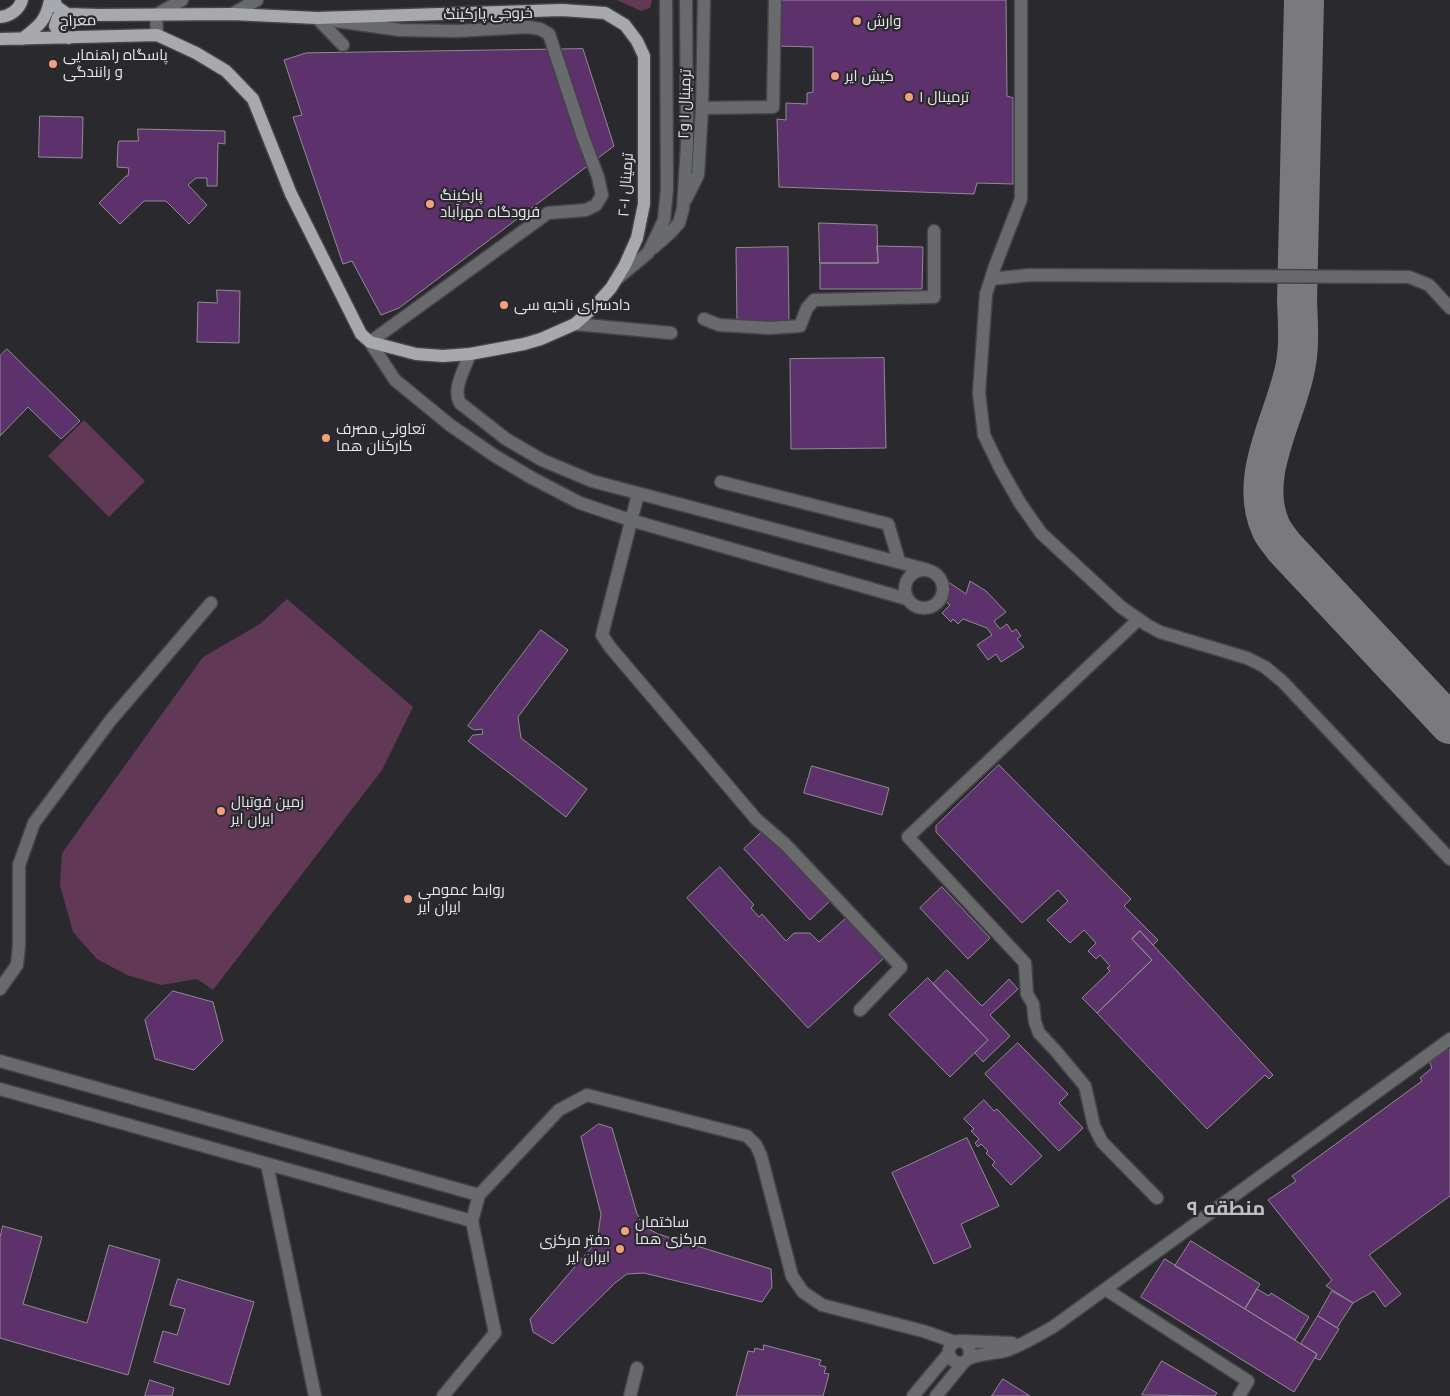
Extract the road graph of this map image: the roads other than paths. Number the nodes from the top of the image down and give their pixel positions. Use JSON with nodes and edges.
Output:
{"nodes":[{"id":1,"x":22,"y":0,"type":"edge"},
{"id":2,"x":52,"y":0,"type":"edge"},
{"id":3,"x":182,"y":0,"type":"edge"},
{"id":4,"x":257,"y":0,"type":"edge"},
{"id":5,"x":666,"y":0,"type":"edge"},
{"id":6,"x":686,"y":0,"type":"edge"},
{"id":7,"x":704,"y":0,"type":"edge"},
{"id":8,"x":775,"y":0,"type":"edge"},
{"id":9,"x":1021,"y":0,"type":"edge"},
{"id":10,"x":67,"y":14,"type":"junction"},
{"id":11,"x":232,"y":14,"type":"junction"},
{"id":12,"x":156,"y":15,"type":"junction"},
{"id":13,"x":0,"y":17,"type":"edge"},
{"id":14,"x":318,"y":18,"type":"junction"},
{"id":15,"x":157,"y":35,"type":"junction"},
{"id":16,"x":69,"y":38,"type":"junction"},
{"id":17,"x":0,"y":39,"type":"edge"},
{"id":18,"x":22,"y":39,"type":"junction"},
{"id":19,"x":343,"y":45,"type":"dead end"},
{"id":20,"x":702,"y":108,"type":"junction"},
{"id":21,"x":683,"y":206,"type":"junction"},
{"id":22,"x":934,"y":231,"type":"dead end"},
{"id":23,"x":648,"y":252,"type":"junction"},
{"id":24,"x":991,"y":279,"type":"junction"},
{"id":25,"x":616,"y":280,"type":"junction"},
{"id":26,"x":1450,"y":308,"type":"edge"},
{"id":27,"x":704,"y":319,"type":"dead end"},
{"id":28,"x":575,"y":324,"type":"junction"},
{"id":29,"x":671,"y":333,"type":"dead end"},
{"id":30,"x":370,"y":342,"type":"junction"},
{"id":31,"x":470,"y":354,"type":"junction"},
{"id":32,"x":721,"y":482,"type":"dead end"},
{"id":33,"x":638,"y":494,"type":"junction"},
{"id":34,"x":630,"y":520,"type":"junction"},
{"id":35,"x":899,"y":562,"type":"junction"},
{"id":36,"x":928,"y":570,"type":"junction"},
{"id":37,"x":907,"y":599,"type":"junction"},
{"id":38,"x":211,"y":603,"type":"dead end"},
{"id":39,"x":1138,"y":618,"type":"junction"},
{"id":40,"x":1450,"y":858,"type":"edge"},
{"id":41,"x":0,"y":989,"type":"edge"},
{"id":42,"x":860,"y":1010,"type":"dead end"},
{"id":43,"x":1450,"y":1039,"type":"edge"},
{"id":44,"x":0,"y":1060,"type":"edge"},
{"id":45,"x":0,"y":1089,"type":"edge"},
{"id":46,"x":266,"y":1164,"type":"junction"},
{"id":47,"x":479,"y":1194,"type":"junction"},
{"id":48,"x":1157,"y":1198,"type":"dead end"},
{"id":49,"x":472,"y":1221,"type":"junction"},
{"id":50,"x":1105,"y":1289,"type":"junction"},
{"id":51,"x":1025,"y":1343,"type":"junction"},
{"id":52,"x":955,"y":1345,"type":"junction"},
{"id":53,"x":967,"y":1360,"type":"junction"},
{"id":54,"x":637,"y":1368,"type":"dead end"},
{"id":55,"x":315,"y":1396,"type":"edge"},
{"id":56,"x":442,"y":1396,"type":"edge"},
{"id":57,"x":630,"y":1396,"type":"edge"},
{"id":58,"x":913,"y":1396,"type":"edge"},
{"id":59,"x":936,"y":1396,"type":"edge"},
{"id":60,"x":1239,"y":1396,"type":"edge"}],
"edges":[{"from":1,"to":13,"type":"main road"},
{"from":2,"to":10,"type":"main road","name":"معراج"},
{"from":2,"to":18,"type":"main road"},
{"from":3,"to":12,"type":"street"},
{"from":4,"to":11,"type":"street"},
{"from":5,"to":23,"type":"street"},
{"from":6,"to":21,"type":"street"},
{"from":7,"to":20,"type":"street","name":"ترمینال ۱ و۲"},
{"from":8,"to":20,"type":"street"},
{"from":9,"to":24,"type":"street"},
{"from":10,"to":12,"type":"main road","name":"معراج"},
{"from":10,"to":16,"type":"main road"},
{"from":11,"to":12,"type":"main road","name":"ترمینال ۱-۲"},
{"from":11,"to":14,"type":"main road","name":"ترمینال ۱-۲"},
{"from":12,"to":15,"type":"street"},
{"from":14,"to":19,"type":"street"},
{"from":14,"to":25,"type":"main road","name":"ترمینال ۱-۲"},
{"from":14,"to":30,"type":"street","name":"خروجی پارکینگ"},
{"from":15,"to":16,"type":"main road","name":"معراج"},
{"from":15,"to":30,"type":"main road"},
{"from":16,"to":18,"type":"main road","name":"معراج"},
{"from":17,"to":18,"type":"main road","name":"معراج"},
{"from":20,"to":21,"type":"street","name":"ترمینال ۱ و۲"},
{"from":21,"to":23,"type":"street"},
{"from":22,"to":27,"type":"street"},
{"from":23,"to":25,"type":"street"},
{"from":24,"to":26,"type":"street"},
{"from":24,"to":39,"type":"street"},
{"from":25,"to":28,"type":"main road","name":"ترمینال ۱-۲"},
{"from":28,"to":29,"type":"street"},
{"from":28,"to":31,"type":"main road","name":"ترمینال ۱-۲"},
{"from":30,"to":31,"type":"main road","name":"ترمینال ۱-۲"},
{"from":30,"to":34,"type":"street"},
{"from":31,"to":33,"type":"street"},
{"from":32,"to":35,"type":"street"},
{"from":33,"to":34,"type":"street"},
{"from":33,"to":35,"type":"street"},
{"from":34,"to":37,"type":"street"},
{"from":34,"to":42,"type":"street"},
{"from":35,"to":36,"type":"street"},
{"from":36,"to":37,"type":"street"},
{"from":36,"to":37,"type":"street"},
{"from":38,"to":41,"type":"street"},
{"from":39,"to":40,"type":"street"},
{"from":39,"to":48,"type":"street"},
{"from":43,"to":50,"type":"street"},
{"from":44,"to":47,"type":"street"},
{"from":45,"to":46,"type":"street"},
{"from":46,"to":49,"type":"street"},
{"from":46,"to":55,"type":"street"},
{"from":47,"to":49,"type":"street"},
{"from":47,"to":52,"type":"street"},
{"from":49,"to":56,"type":"street"},
{"from":50,"to":51,"type":"street"},
{"from":50,"to":60,"type":"street"},
{"from":51,"to":52,"type":"street"},
{"from":51,"to":53,"type":"street"},
{"from":52,"to":53,"type":"street"},
{"from":52,"to":53,"type":"street"},
{"from":52,"to":58,"type":"street"},
{"from":53,"to":59,"type":"street"},
{"from":54,"to":57,"type":"street"}]}
